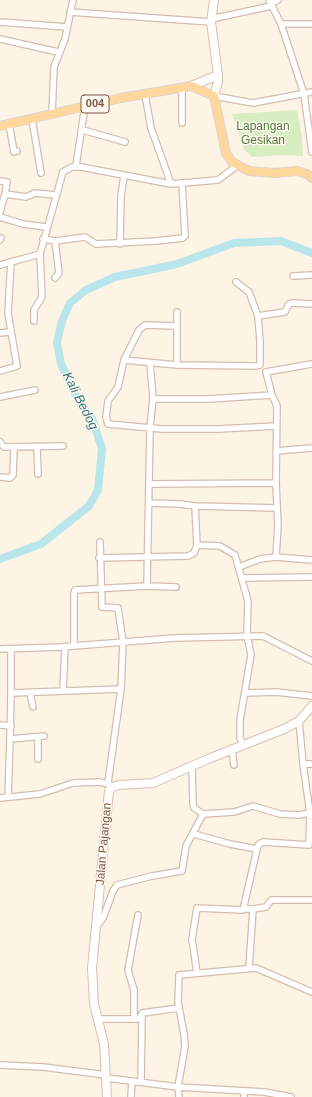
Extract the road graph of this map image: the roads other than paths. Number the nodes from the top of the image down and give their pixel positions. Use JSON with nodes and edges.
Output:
{"nodes":[{"id":1,"x":73,"y":0,"type":"edge"},
{"id":2,"x":214,"y":0,"type":"edge"},
{"id":3,"x":278,"y":0,"type":"edge"},
{"id":4,"x":270,"y":3,"type":"edge"},
{"id":5,"x":70,"y":12,"type":"junction"},
{"id":6,"x":211,"y":21,"type":"junction"},
{"id":7,"x":0,"y":22,"type":"edge"},
{"id":8,"x":281,"y":24,"type":"junction"},
{"id":9,"x":312,"y":24,"type":"edge"},
{"id":10,"x":67,"y":28,"type":"junction"},
{"id":11,"x":0,"y":39,"type":"edge"},
{"id":12,"x":58,"y":52,"type":"junction"},
{"id":13,"x":218,"y":75,"type":"junction"},
{"id":14,"x":191,"y":86,"type":"junction"},
{"id":15,"x":182,"y":88,"type":"junction"},
{"id":16,"x":312,"y":92,"type":"edge"},
{"id":17,"x":145,"y":94,"type":"junction"},
{"id":18,"x":304,"y":94,"type":"junction"},
{"id":19,"x":214,"y":96,"type":"junction"},
{"id":20,"x":86,"y":106,"type":"junction"},
{"id":21,"x":52,"y":114,"type":"junction"},
{"id":22,"x":310,"y":116,"type":"edge"},
{"id":23,"x":32,"y":119,"type":"junction"},
{"id":24,"x":182,"y":123,"type":"dead end"},
{"id":25,"x":9,"y":124,"type":"junction"},
{"id":26,"x":0,"y":126,"type":"edge"},
{"id":27,"x":83,"y":130,"type":"junction"},
{"id":28,"x":126,"y":142,"type":"dead end"},
{"id":29,"x":17,"y":151,"type":"dead end"},
{"id":30,"x":312,"y":152,"type":"edge"},
{"id":31,"x":238,"y":165,"type":"junction"},
{"id":32,"x":76,"y":166,"type":"junction"},
{"id":33,"x":41,"y":173,"type":"dead end"},
{"id":34,"x":124,"y":176,"type":"junction"},
{"id":35,"x":312,"y":178,"type":"edge"},
{"id":36,"x":0,"y":181,"type":"edge"},
{"id":37,"x":182,"y":183,"type":"junction"},
{"id":38,"x":171,"y":184,"type":"junction"},
{"id":39,"x":4,"y":194,"type":"junction"},
{"id":40,"x":56,"y":195,"type":"junction"},
{"id":41,"x":0,"y":212,"type":"edge"},
{"id":42,"x":0,"y":217,"type":"edge"},
{"id":43,"x":46,"y":227,"type":"junction"},
{"id":44,"x":43,"y":239,"type":"junction"},
{"id":45,"x":55,"y":241,"type":"junction"},
{"id":46,"x":120,"y":244,"type":"junction"},
{"id":47,"x":40,"y":254,"type":"junction"},
{"id":48,"x":11,"y":262,"type":"junction"},
{"id":49,"x":0,"y":265,"type":"edge"},
{"id":50,"x":312,"y":275,"type":"edge"},
{"id":51,"x":293,"y":276,"type":"dead end"},
{"id":52,"x":55,"y":278,"type":"dead end"},
{"id":53,"x":236,"y":282,"type":"dead end"},
{"id":54,"x":312,"y":304,"type":"edge"},
{"id":55,"x":177,"y":312,"type":"dead end"},
{"id":56,"x":258,"y":316,"type":"junction"},
{"id":57,"x":34,"y":321,"type":"dead end"},
{"id":58,"x":176,"y":326,"type":"junction"},
{"id":59,"x":10,"y":332,"type":"junction"},
{"id":60,"x":0,"y":333,"type":"edge"},
{"id":61,"x":124,"y":360,"type":"junction"},
{"id":62,"x":150,"y":363,"type":"junction"},
{"id":63,"x":312,"y":364,"type":"edge"},
{"id":64,"x":177,"y":365,"type":"junction"},
{"id":65,"x":260,"y":365,"type":"junction"},
{"id":66,"x":0,"y":371,"type":"edge"},
{"id":67,"x":266,"y":372,"type":"junction"},
{"id":68,"x":35,"y":390,"type":"dead end"},
{"id":69,"x":272,"y":395,"type":"junction"},
{"id":70,"x":0,"y":397,"type":"edge"},
{"id":71,"x":154,"y":399,"type":"junction"},
{"id":72,"x":276,"y":426,"type":"junction"},
{"id":73,"x":150,"y":428,"type":"junction"},
{"id":74,"x":0,"y":442,"type":"edge"},
{"id":75,"x":63,"y":446,"type":"dead end"},
{"id":76,"x":37,"y":447,"type":"junction"},
{"id":77,"x":14,"y":448,"type":"junction"},
{"id":78,"x":312,"y":448,"type":"edge"},
{"id":79,"x":276,"y":451,"type":"junction"},
{"id":80,"x":38,"y":474,"type":"dead end"},
{"id":81,"x":0,"y":477,"type":"edge"},
{"id":82,"x":276,"y":483,"type":"junction"},
{"id":83,"x":149,"y":484,"type":"junction"},
{"id":84,"x":149,"y":503,"type":"junction"},
{"id":85,"x":195,"y":506,"type":"junction"},
{"id":86,"x":277,"y":508,"type":"junction"},
{"id":87,"x":100,"y":542,"type":"dead end"},
{"id":88,"x":197,"y":545,"type":"junction"},
{"id":89,"x":147,"y":556,"type":"junction"},
{"id":90,"x":276,"y":557,"type":"junction"},
{"id":91,"x":100,"y":558,"type":"junction"},
{"id":92,"x":312,"y":560,"type":"edge"},
{"id":93,"x":239,"y":567,"type":"junction"},
{"id":94,"x":312,"y":577,"type":"edge"},
{"id":95,"x":242,"y":578,"type":"junction"},
{"id":96,"x":147,"y":586,"type":"junction"},
{"id":97,"x":176,"y":587,"type":"dead end"},
{"id":98,"x":101,"y":588,"type":"junction"},
{"id":99,"x":247,"y":636,"type":"junction"},
{"id":100,"x":123,"y":642,"type":"junction"},
{"id":101,"x":74,"y":646,"type":"junction"},
{"id":102,"x":65,"y":647,"type":"junction"},
{"id":103,"x":0,"y":649,"type":"edge"},
{"id":104,"x":11,"y":649,"type":"junction"},
{"id":105,"x":312,"y":661,"type":"edge"},
{"id":106,"x":121,"y":689,"type":"junction"},
{"id":107,"x":63,"y":691,"type":"junction"},
{"id":108,"x":30,"y":693,"type":"junction"},
{"id":109,"x":246,"y":693,"type":"junction"},
{"id":110,"x":12,"y":694,"type":"junction"},
{"id":111,"x":312,"y":696,"type":"edge"},
{"id":112,"x":312,"y":706,"type":"edge"},
{"id":113,"x":33,"y":707,"type":"dead end"},
{"id":114,"x":299,"y":721,"type":"junction"},
{"id":115,"x":0,"y":725,"type":"edge"},
{"id":116,"x":11,"y":726,"type":"junction"},
{"id":117,"x":10,"y":739,"type":"junction"},
{"id":118,"x":243,"y":745,"type":"junction"},
{"id":119,"x":232,"y":749,"type":"junction"},
{"id":120,"x":38,"y":759,"type":"dead end"},
{"id":121,"x":303,"y":764,"type":"junction"},
{"id":122,"x":312,"y":764,"type":"edge"},
{"id":123,"x":234,"y":765,"type":"dead end"},
{"id":124,"x":192,"y":766,"type":"junction"},
{"id":125,"x":110,"y":785,"type":"junction"},
{"id":126,"x":8,"y":797,"type":"junction"},
{"id":127,"x":0,"y":798,"type":"edge"},
{"id":128,"x":310,"y":813,"type":"junction"},
{"id":129,"x":203,"y":814,"type":"junction"},
{"id":130,"x":194,"y":834,"type":"junction"},
{"id":131,"x":311,"y":846,"type":"edge"},
{"id":132,"x":257,"y":849,"type":"junction"},
{"id":133,"x":312,"y":900,"type":"edge"},
{"id":134,"x":244,"y":909,"type":"junction"},
{"id":135,"x":253,"y":909,"type":"junction"},
{"id":136,"x":138,"y":915,"type":"dead end"},
{"id":137,"x":97,"y":926,"type":"junction"},
{"id":138,"x":249,"y":968,"type":"junction"},
{"id":139,"x":197,"y":973,"type":"junction"},
{"id":140,"x":312,"y":992,"type":"edge"},
{"id":141,"x":179,"y":1008,"type":"junction"},
{"id":142,"x":143,"y":1013,"type":"junction"},
{"id":143,"x":134,"y":1018,"type":"junction"},
{"id":144,"x":98,"y":1019,"type":"junction"},
{"id":145,"x":0,"y":1064,"type":"edge"},
{"id":146,"x":107,"y":1077,"type":"junction"},
{"id":147,"x":132,"y":1081,"type":"junction"},
{"id":148,"x":141,"y":1082,"type":"junction"},
{"id":149,"x":178,"y":1087,"type":"junction"},
{"id":150,"x":244,"y":1094,"type":"edge"},
{"id":151,"x":280,"y":1096,"type":"edge"},
{"id":152,"x":107,"y":1097,"type":"edge"},
{"id":153,"x":131,"y":1097,"type":"edge"},
{"id":154,"x":179,"y":1097,"type":"edge"},
{"id":155,"x":291,"y":1097,"type":"edge"}],
"edges":[{"from":1,"to":5,"type":"street"},
{"from":2,"to":6,"type":"main road"},
{"from":3,"to":4,"type":"street"},
{"from":4,"to":6,"type":"street"},
{"from":4,"to":8,"type":"street"},
{"from":5,"to":6,"type":"street"},
{"from":5,"to":10,"type":"street"},
{"from":6,"to":13,"type":"main road"},
{"from":7,"to":10,"type":"street"},
{"from":8,"to":9,"type":"street"},
{"from":8,"to":18,"type":"street"},
{"from":10,"to":12,"type":"street"},
{"from":11,"to":12,"type":"street"},
{"from":12,"to":21,"type":"street"},
{"from":13,"to":14,"type":"main road"},
{"from":13,"to":19,"type":"main road"},
{"from":14,"to":15,"type":"main road","number":"004"},
{"from":14,"to":19,"type":"main road"},
{"from":15,"to":17,"type":"main road","number":"004"},
{"from":15,"to":24,"type":"street"},
{"from":16,"to":18,"type":"street"},
{"from":17,"to":20,"type":"main road","number":"004"},
{"from":17,"to":38,"type":"street"},
{"from":18,"to":19,"type":"street"},
{"from":18,"to":22,"type":"street"},
{"from":19,"to":31,"type":"main road"},
{"from":20,"to":21,"type":"main road","number":"004"},
{"from":20,"to":27,"type":"street"},
{"from":21,"to":23,"type":"main road","number":"004"},
{"from":22,"to":30,"type":"street"},
{"from":23,"to":25,"type":"main road","number":"004"},
{"from":23,"to":33,"type":"street"},
{"from":25,"to":26,"type":"main road","number":"004"},
{"from":25,"to":29,"type":"street"},
{"from":27,"to":28,"type":"street"},
{"from":27,"to":32,"type":"street"},
{"from":31,"to":35,"type":"main road"},
{"from":31,"to":37,"type":"street"},
{"from":32,"to":34,"type":"street"},
{"from":32,"to":40,"type":"street"},
{"from":34,"to":38,"type":"street"},
{"from":34,"to":46,"type":"street"},
{"from":36,"to":39,"type":"street"},
{"from":37,"to":38,"type":"street"},
{"from":37,"to":46,"type":"street"},
{"from":39,"to":40,"type":"street"},
{"from":39,"to":41,"type":"street"},
{"from":40,"to":43,"type":"street"},
{"from":42,"to":43,"type":"street"},
{"from":43,"to":44,"type":"street"},
{"from":44,"to":45,"type":"street"},
{"from":44,"to":47,"type":"street"},
{"from":45,"to":46,"type":"street"},
{"from":45,"to":52,"type":"street"},
{"from":47,"to":48,"type":"street"},
{"from":47,"to":57,"type":"street"},
{"from":48,"to":49,"type":"street"},
{"from":48,"to":59,"type":"street"},
{"from":50,"to":51,"type":"street"},
{"from":53,"to":56,"type":"street"},
{"from":54,"to":56,"type":"street"},
{"from":55,"to":58,"type":"street"},
{"from":56,"to":65,"type":"street"},
{"from":58,"to":61,"type":"street"},
{"from":58,"to":64,"type":"street"},
{"from":59,"to":60,"type":"street"},
{"from":59,"to":66,"type":"street"},
{"from":61,"to":62,"type":"street"},
{"from":61,"to":73,"type":"street"},
{"from":62,"to":64,"type":"street"},
{"from":62,"to":71,"type":"street"},
{"from":63,"to":67,"type":"street"},
{"from":64,"to":65,"type":"street"},
{"from":65,"to":67,"type":"street"},
{"from":67,"to":69,"type":"street"},
{"from":68,"to":70,"type":"street"},
{"from":69,"to":71,"type":"street"},
{"from":69,"to":72,"type":"street"},
{"from":71,"to":73,"type":"street"},
{"from":72,"to":73,"type":"street"},
{"from":72,"to":79,"type":"street"},
{"from":73,"to":83,"type":"street"},
{"from":74,"to":77,"type":"street"},
{"from":75,"to":76,"type":"street"},
{"from":76,"to":77,"type":"street"},
{"from":76,"to":80,"type":"street"},
{"from":77,"to":81,"type":"street"},
{"from":78,"to":79,"type":"street"},
{"from":79,"to":82,"type":"street"},
{"from":82,"to":83,"type":"street"},
{"from":82,"to":86,"type":"street"},
{"from":83,"to":84,"type":"street"},
{"from":84,"to":85,"type":"street"},
{"from":84,"to":89,"type":"street"},
{"from":85,"to":86,"type":"street"},
{"from":85,"to":88,"type":"street"},
{"from":86,"to":90,"type":"street"},
{"from":87,"to":91,"type":"street"},
{"from":88,"to":89,"type":"street"},
{"from":88,"to":93,"type":"street"},
{"from":89,"to":91,"type":"street"},
{"from":89,"to":96,"type":"street"},
{"from":90,"to":92,"type":"street"},
{"from":90,"to":93,"type":"street"},
{"from":91,"to":98,"type":"street"},
{"from":93,"to":95,"type":"street"},
{"from":94,"to":95,"type":"street"},
{"from":95,"to":99,"type":"street"},
{"from":96,"to":97,"type":"street"},
{"from":96,"to":98,"type":"street"},
{"from":98,"to":100,"type":"street"},
{"from":98,"to":101,"type":"street"},
{"from":99,"to":100,"type":"street"},
{"from":99,"to":105,"type":"street"},
{"from":99,"to":109,"type":"street"},
{"from":100,"to":101,"type":"street"},
{"from":100,"to":106,"type":"street"},
{"from":101,"to":102,"type":"street"},
{"from":102,"to":104,"type":"street"},
{"from":102,"to":107,"type":"street"},
{"from":103,"to":104,"type":"street"},
{"from":104,"to":110,"type":"street"},
{"from":106,"to":107,"type":"street"},
{"from":106,"to":125,"type":"street"},
{"from":107,"to":108,"type":"street"},
{"from":108,"to":110,"type":"street"},
{"from":108,"to":113,"type":"street"},
{"from":109,"to":111,"type":"street"},
{"from":109,"to":118,"type":"street"},
{"from":110,"to":116,"type":"street"},
{"from":112,"to":114,"type":"main road","name":"Jalan Pajangan"},
{"from":114,"to":118,"type":"main road","name":"Jalan Pajangan"},
{"from":114,"to":121,"type":"street"},
{"from":115,"to":116,"type":"street"},
{"from":116,"to":117,"type":"street"},
{"from":117,"to":120,"type":"street"},
{"from":117,"to":126,"type":"street"},
{"from":118,"to":119,"type":"main road","name":"Jalan Pajangan"},
{"from":119,"to":123,"type":"street"},
{"from":119,"to":124,"type":"main road","name":"Jalan Pajangan"},
{"from":121,"to":122,"type":"street"},
{"from":121,"to":128,"type":"street"},
{"from":124,"to":125,"type":"main road","name":"Jalan Pajangan"},
{"from":124,"to":129,"type":"street"},
{"from":125,"to":126,"type":"street"},
{"from":125,"to":137,"type":"main road","name":"Jalan Pajangan"},
{"from":126,"to":127,"type":"street"},
{"from":128,"to":129,"type":"street"},
{"from":128,"to":131,"type":"street"},
{"from":129,"to":130,"type":"street"},
{"from":130,"to":132,"type":"street"},
{"from":130,"to":137,"type":"street"},
{"from":131,"to":132,"type":"street"},
{"from":132,"to":134,"type":"street"},
{"from":133,"to":135,"type":"street"},
{"from":134,"to":135,"type":"street"},
{"from":134,"to":139,"type":"street"},
{"from":135,"to":138,"type":"street"},
{"from":136,"to":143,"type":"street"},
{"from":137,"to":144,"type":"main road","name":"Jalan Pajangan"},
{"from":138,"to":139,"type":"street"},
{"from":138,"to":140,"type":"street"},
{"from":139,"to":141,"type":"street"},
{"from":141,"to":142,"type":"street"},
{"from":141,"to":149,"type":"street"},
{"from":142,"to":143,"type":"street"},
{"from":142,"to":148,"type":"street"},
{"from":143,"to":144,"type":"street"},
{"from":144,"to":146,"type":"main road","name":"Jalan Pajangan"},
{"from":145,"to":146,"type":"street"},
{"from":146,"to":147,"type":"street"},
{"from":146,"to":152,"type":"main road","name":"Jalan Pajangan"},
{"from":147,"to":148,"type":"street"},
{"from":147,"to":153,"type":"street"},
{"from":148,"to":149,"type":"street"},
{"from":149,"to":150,"type":"street"},
{"from":149,"to":154,"type":"street"},
{"from":150,"to":151,"type":"street"},
{"from":151,"to":155,"type":"street"}]}
